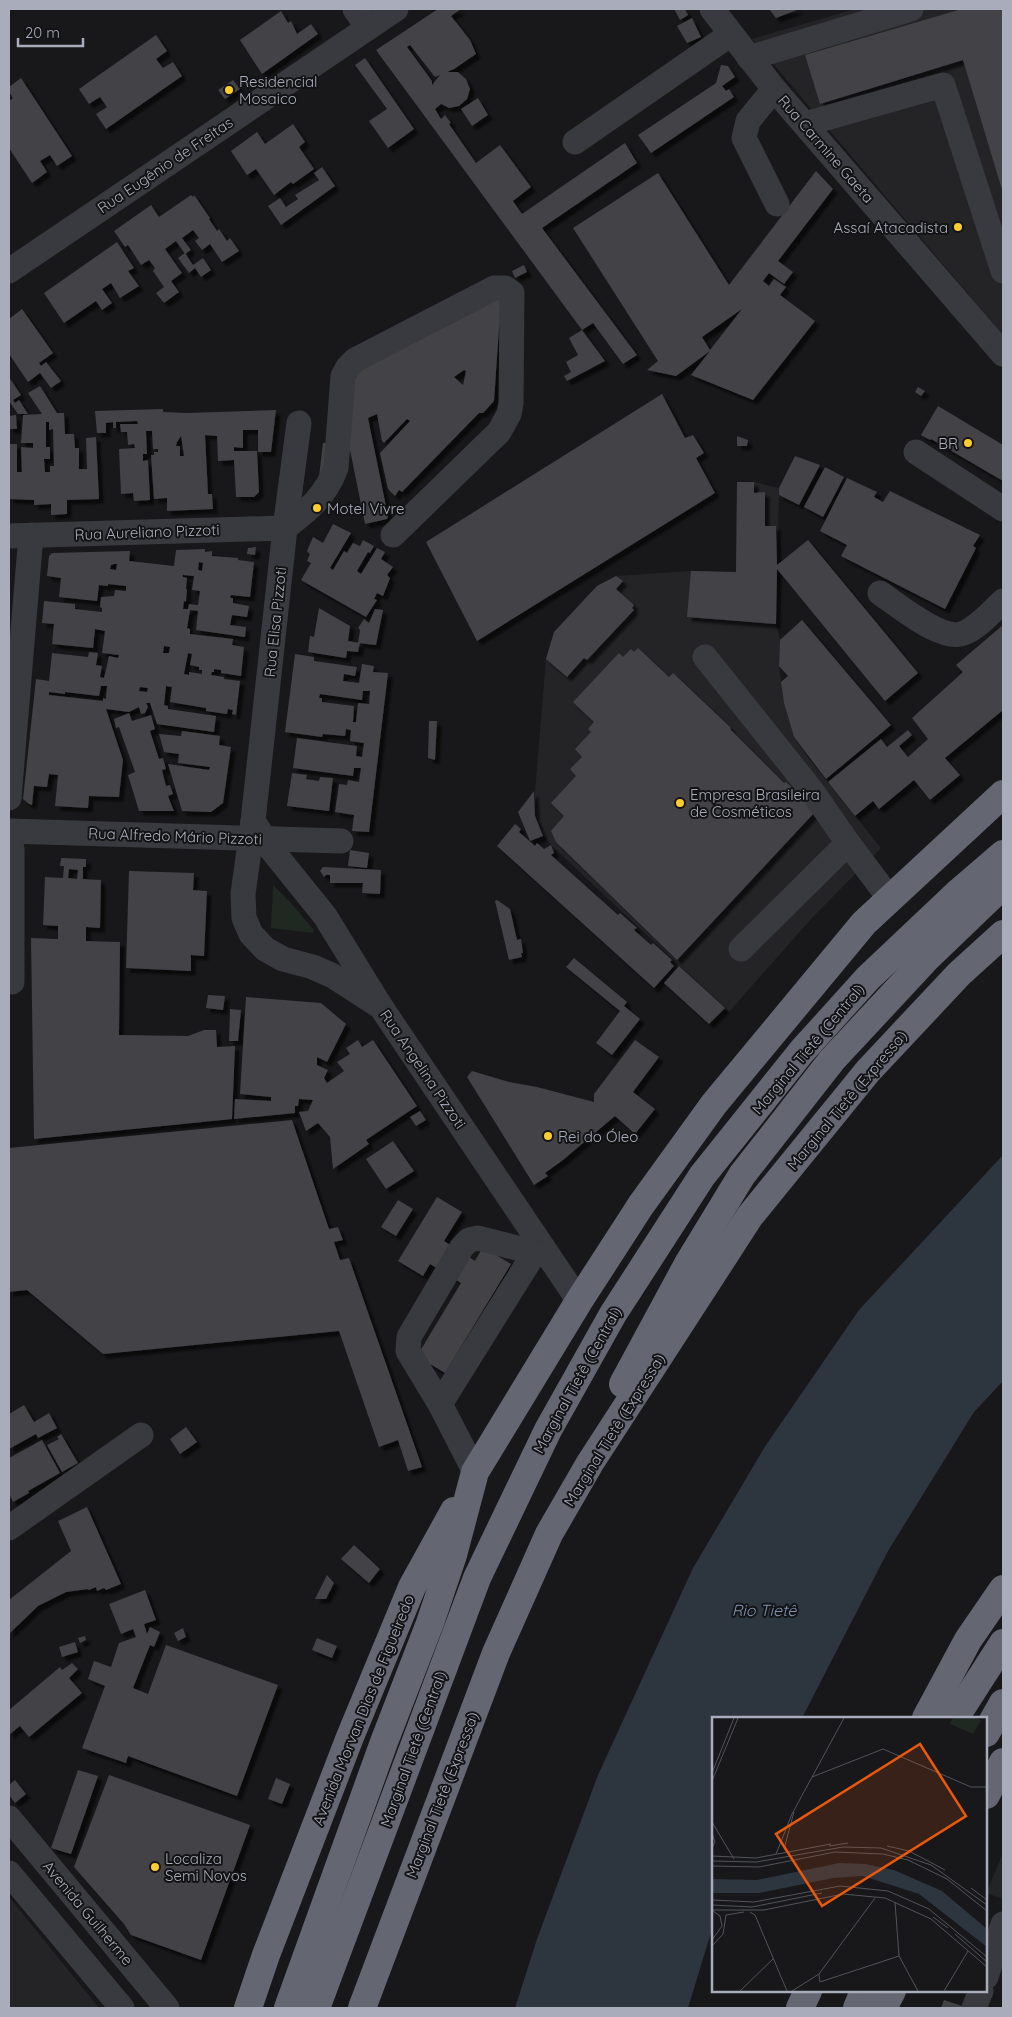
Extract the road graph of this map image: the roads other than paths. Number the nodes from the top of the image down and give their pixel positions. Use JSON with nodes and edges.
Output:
{"nodes":[{"id":1,"x":396,"y":9,"type":"edge"},
{"id":2,"x":712,"y":9,"type":"edge"},
{"id":3,"x":911,"y":9,"type":"edge"},
{"id":4,"x":362,"y":18,"type":"edge"},
{"id":5,"x":731,"y":34,"type":"junction"},
{"id":6,"x":749,"y":58,"type":"junction"},
{"id":7,"x":774,"y":89,"type":"junction"},
{"id":8,"x":805,"y":124,"type":"junction"},
{"id":9,"x":575,"y":142,"type":"dead end"},
{"id":10,"x":777,"y":204,"type":"dead end"},
{"id":11,"x":9,"y":271,"type":"edge"},
{"id":12,"x":1003,"y":271,"type":"edge"},
{"id":13,"x":1003,"y":354,"type":"edge"},
{"id":14,"x":299,"y":423,"type":"dead end"},
{"id":15,"x":916,"y":452,"type":"dead end"},
{"id":16,"x":1003,"y":509,"type":"edge"},
{"id":17,"x":285,"y":528,"type":"junction"},
{"id":18,"x":20,"y":535,"type":"edge"},
{"id":19,"x":393,"y":535,"type":"dead end"},
{"id":20,"x":880,"y":593,"type":"dead end"},
{"id":21,"x":1003,"y":601,"type":"edge"},
{"id":22,"x":705,"y":657,"type":"dead end"},
{"id":23,"x":1003,"y":794,"type":"edge"},
{"id":24,"x":9,"y":798,"type":"edge"},
{"id":25,"x":9,"y":831,"type":"edge"},
{"id":26,"x":256,"y":833,"type":"junction"},
{"id":27,"x":341,"y":841,"type":"dead end"},
{"id":28,"x":848,"y":843,"type":"junction"},
{"id":29,"x":1003,"y":854,"type":"edge"},
{"id":30,"x":1003,"y":885,"type":"edge"},
{"id":31,"x":890,"y":899,"type":"junction"},
{"id":32,"x":1003,"y":934,"type":"edge"},
{"id":33,"x":741,"y":949,"type":"dead end"},
{"id":34,"x":12,"y":982,"type":"dead end"},
{"id":35,"x":381,"y":1007,"type":"junction"},
{"id":36,"x":542,"y":1254,"type":"junction"},
{"id":37,"x":579,"y":1301,"type":"junction"},
{"id":38,"x":440,"y":1404,"type":"junction"},
{"id":39,"x":142,"y":1435,"type":"dead end"},
{"id":40,"x":590,"y":1463,"type":"junction"},
{"id":41,"x":475,"y":1472,"type":"junction"},
{"id":42,"x":9,"y":1528,"type":"edge"},
{"id":43,"x":1003,"y":1589,"type":"edge"},
{"id":44,"x":1003,"y":1643,"type":"edge"},
{"id":45,"x":1003,"y":1702,"type":"edge"},
{"id":46,"x":927,"y":1717,"type":"edge"},
{"id":47,"x":956,"y":1717,"type":"edge"},
{"id":48,"x":987,"y":1731,"type":"edge"},
{"id":49,"x":1003,"y":1762,"type":"edge"},
{"id":50,"x":987,"y":1793,"type":"edge"},
{"id":51,"x":9,"y":1818,"type":"edge"},
{"id":52,"x":9,"y":1873,"type":"edge"},
{"id":53,"x":1003,"y":1924,"type":"edge"},
{"id":54,"x":99,"y":1926,"type":"junction"},
{"id":55,"x":72,"y":1949,"type":"junction"},
{"id":56,"x":989,"y":1976,"type":"edge"},
{"id":57,"x":808,"y":1992,"type":"edge"},
{"id":58,"x":823,"y":1992,"type":"edge"},
{"id":59,"x":864,"y":1992,"type":"edge"},
{"id":60,"x":892,"y":1992,"type":"edge"},
{"id":61,"x":909,"y":1992,"type":"edge"},
{"id":62,"x":982,"y":1992,"type":"edge"},
{"id":63,"x":247,"y":2006,"type":"edge"},
{"id":64,"x":122,"y":2008,"type":"edge"},
{"id":65,"x":167,"y":2008,"type":"edge"},
{"id":66,"x":288,"y":2008,"type":"edge"},
{"id":67,"x":316,"y":2008,"type":"edge"},
{"id":68,"x":362,"y":2008,"type":"edge"},
{"id":69,"x":800,"y":2008,"type":"edge"},
{"id":70,"x":816,"y":2008,"type":"edge"},
{"id":71,"x":857,"y":2008,"type":"edge"},
{"id":72,"x":884,"y":2008,"type":"edge"},
{"id":73,"x":903,"y":2008,"type":"edge"},
{"id":74,"x":974,"y":2008,"type":"edge"}],
"edges":[{"from":1,"to":4,"type":"street","name":"Rua Eugênio de Freitas"},
{"from":2,"to":5,"type":"street","name":"Rua Carmine Gaeta"},
{"from":3,"to":6,"type":"street"},
{"from":4,"to":11,"type":"street","name":"Rua Eugênio de Freitas"},
{"from":5,"to":6,"type":"street","name":"Rua Carmine Gaeta"},
{"from":5,"to":9,"type":"street"},
{"from":6,"to":7,"type":"street","name":"Rua Carmine Gaeta"},
{"from":7,"to":8,"type":"street","name":"Rua Carmine Gaeta"},
{"from":7,"to":10,"type":"street"},
{"from":8,"to":12,"type":"street"},
{"from":8,"to":13,"type":"street","name":"Rua Carmine Gaeta"},
{"from":14,"to":17,"type":"street","name":"Rua Elisa Pizzoti"},
{"from":15,"to":16,"type":"street"},
{"from":17,"to":18,"type":"street","name":"Rua Aureliano Pizzoti"},
{"from":17,"to":19,"type":"street"},
{"from":17,"to":26,"type":"street","name":"Rua Elisa Pizzoti"},
{"from":18,"to":24,"type":"street"},
{"from":20,"to":21,"type":"street"},
{"from":22,"to":28,"type":"street"},
{"from":23,"to":31,"type":"highway"},
{"from":25,"to":26,"type":"street","name":"Rua Alfredo Mário Pizzoti"},
{"from":25,"to":34,"type":"street"},
{"from":26,"to":27,"type":"street","name":"Rua Alfredo Mário Pizzoti"},
{"from":26,"to":35,"type":"street","name":"Rua Angelina Pizzoti"},
{"from":26,"to":35,"type":"street","name":"Rua Elisa Pizzoti"},
{"from":28,"to":31,"type":"street"},
{"from":28,"to":33,"type":"street"},
{"from":29,"to":67,"type":"highway","name":"Marginal Tietê (Central)"},
{"from":30,"to":40,"type":"highway"},
{"from":31,"to":37,"type":"highway"},
{"from":32,"to":40,"type":"highway","name":"Marginal Tietê (Expressa)"},
{"from":35,"to":36,"type":"street","name":"Rua Angelina Pizzoti"},
{"from":36,"to":37,"type":"street","name":"Rua Angelina Pizzoti"},
{"from":36,"to":38,"type":"street"},
{"from":36,"to":38,"type":"street"},
{"from":37,"to":41,"type":"highway"},
{"from":38,"to":41,"type":"street"},
{"from":39,"to":42,"type":"street"},
{"from":40,"to":68,"type":"highway","name":"Marginal Tietê (Expressa)"},
{"from":41,"to":63,"type":"highway","name":"Avenida Morvan Dias de Figueiredo"},
{"from":41,"to":66,"type":"highway"},
{"from":43,"to":46,"type":"highway"},
{"from":44,"to":47,"type":"highway"},
{"from":45,"to":48,"type":"highway"},
{"from":49,"to":50,"type":"highway"},
{"from":51,"to":54,"type":"street","name":"Avenida Guilherme"},
{"from":52,"to":55,"type":"street"},
{"from":53,"to":56,"type":"street"},
{"from":54,"to":55,"type":"street"},
{"from":54,"to":65,"type":"street","name":"Avenida Guilherme"},
{"from":55,"to":64,"type":"street"},
{"from":57,"to":69,"type":"highway"},
{"from":58,"to":70,"type":"highway"},
{"from":59,"to":71,"type":"highway"},
{"from":60,"to":72,"type":"highway"},
{"from":61,"to":73,"type":"highway"},
{"from":62,"to":74,"type":"street"}]}
